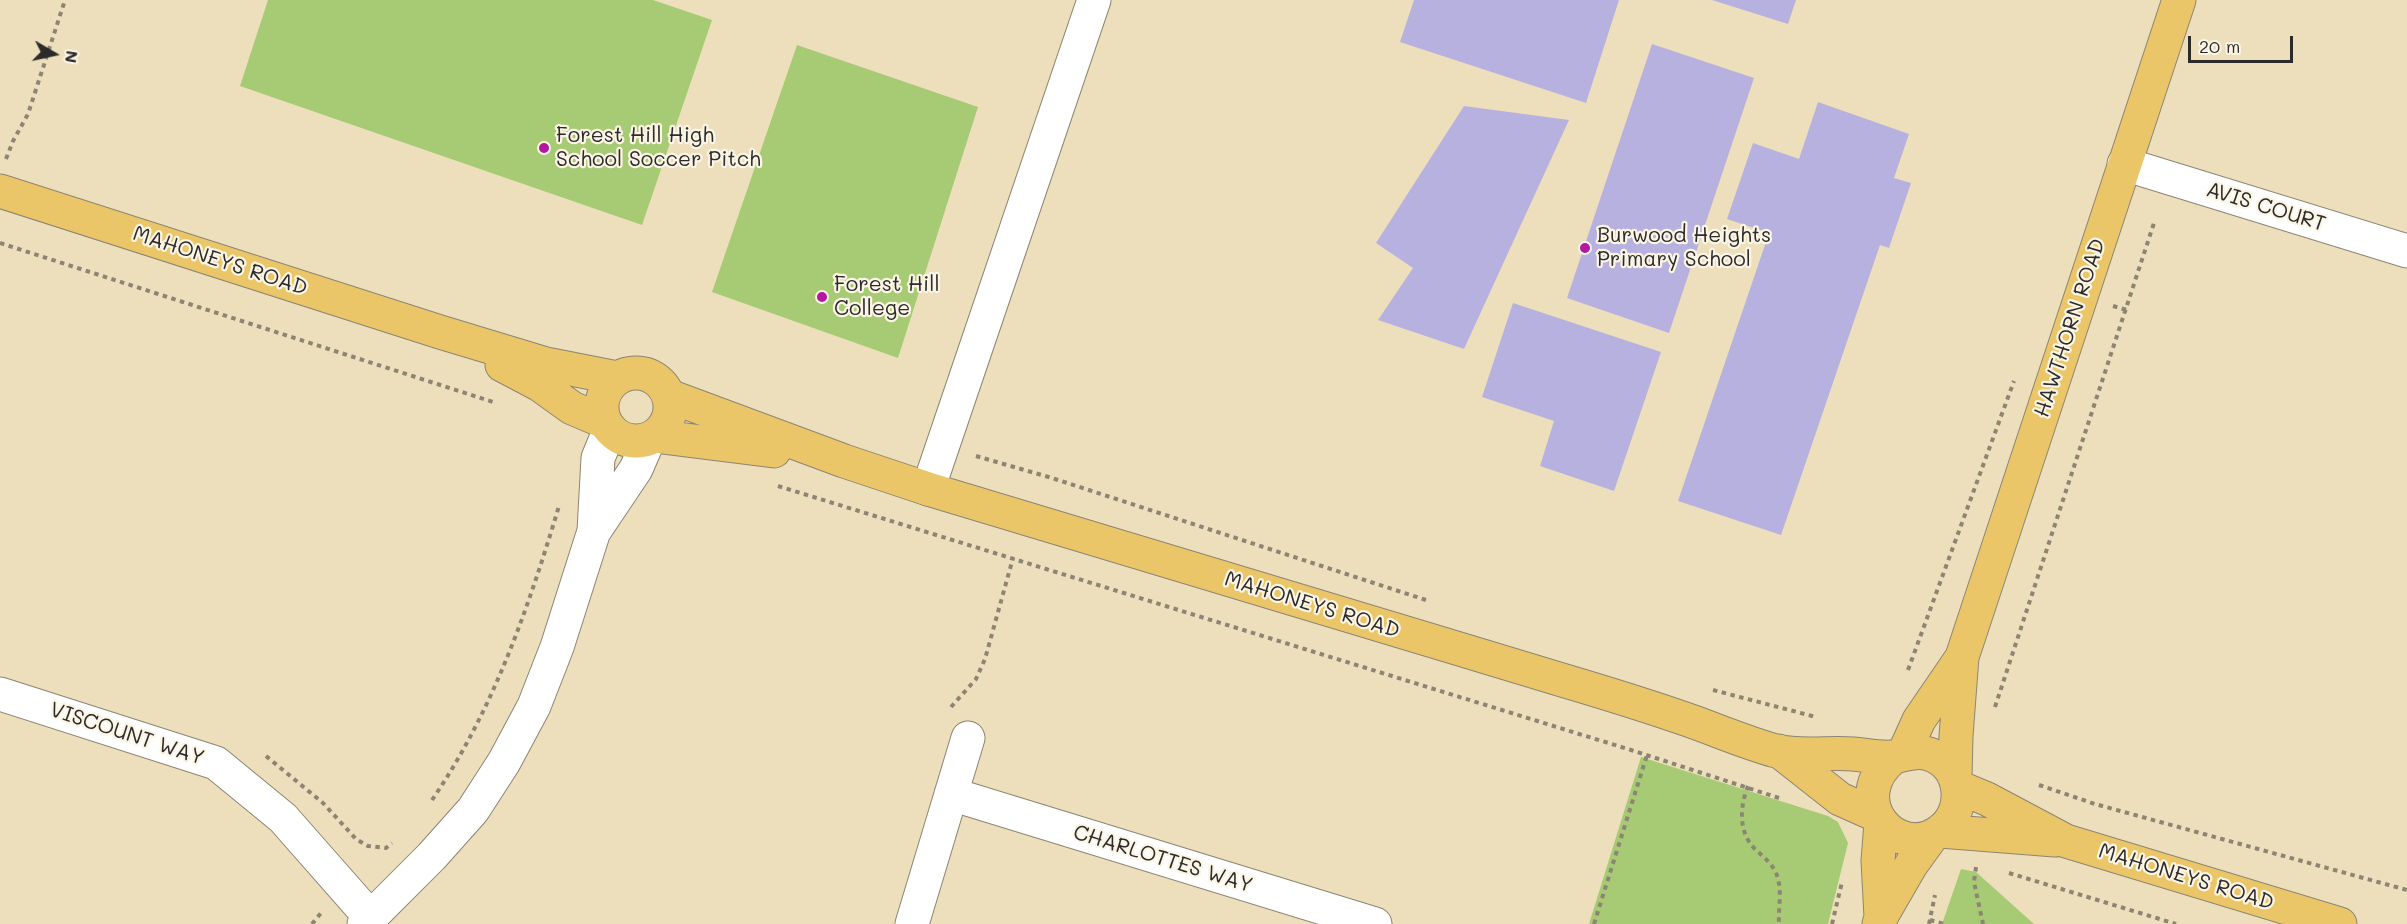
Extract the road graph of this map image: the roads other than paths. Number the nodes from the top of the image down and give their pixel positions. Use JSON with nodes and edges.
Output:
{"nodes":[{"id":1,"x":1094,"y":0,"type":"edge"},
{"id":2,"x":2179,"y":0,"type":"edge"},
{"id":3,"x":2124,"y":164,"type":"junction"},
{"id":4,"x":2,"y":179,"type":"edge"},
{"id":5,"x":2407,"y":251,"type":"edge"},
{"id":6,"x":440,"y":332,"type":"junction"},
{"id":7,"x":617,"y":378,"type":"junction"},
{"id":8,"x":669,"y":396,"type":"junction"},
{"id":9,"x":608,"y":426,"type":"junction"},
{"id":10,"x":651,"y":437,"type":"junction"},
{"id":11,"x":844,"y":461,"type":"junction"},
{"id":12,"x":928,"y":489,"type":"junction"},
{"id":13,"x":594,"y":531,"type":"junction"},
{"id":14,"x":1962,"y":657,"type":"junction"},
{"id":15,"x":0,"y":694,"type":"edge"},
{"id":16,"x":968,"y":738,"type":"dead end"},
{"id":17,"x":1779,"y":752,"type":"junction"},
{"id":18,"x":1899,"y":755,"type":"junction"},
{"id":19,"x":1957,"y":782,"type":"junction"},
{"id":20,"x":951,"y":794,"type":"junction"},
{"id":21,"x":1878,"y":819,"type":"junction"},
{"id":22,"x":1936,"y":834,"type":"junction"},
{"id":23,"x":2066,"y":841,"type":"junction"},
{"id":24,"x":1880,"y":920,"type":"edge"},
{"id":25,"x":368,"y":921,"type":"edge"},
{"id":26,"x":912,"y":924,"type":"edge"},
{"id":27,"x":1375,"y":924,"type":"edge"},
{"id":28,"x":2340,"y":924,"type":"edge"}],
"edges":[{"from":1,"to":12,"type":"street"},
{"from":2,"to":3,"type":"main road","name":"HAWTHORN ROAD"},
{"from":3,"to":5,"type":"street","name":"AVIS COURT"},
{"from":3,"to":14,"type":"main road","name":"HAWTHORN ROAD"},
{"from":4,"to":6,"type":"main road","name":"MAHONEYS ROAD"},
{"from":6,"to":7,"type":"main road","name":"MAHONEYS ROAD"},
{"from":6,"to":9,"type":"main road","name":"MAHONEYS ROAD"},
{"from":7,"to":8,"type":"main road"},
{"from":7,"to":9,"type":"main road"},
{"from":8,"to":10,"type":"main road"},
{"from":8,"to":11,"type":"main road","name":"MAHONEYS ROAD"},
{"from":9,"to":10,"type":"main road"},
{"from":9,"to":13,"type":"street"},
{"from":10,"to":11,"type":"main road","name":"MAHONEYS ROAD"},
{"from":10,"to":13,"type":"street"},
{"from":11,"to":12,"type":"main road","name":"MAHONEYS ROAD"},
{"from":12,"to":17,"type":"main road","name":"MAHONEYS ROAD"},
{"from":13,"to":25,"type":"street"},
{"from":14,"to":18,"type":"main road","name":"HAWTHORN ROAD"},
{"from":14,"to":19,"type":"main road","name":"HAWTHORN ROAD"},
{"from":15,"to":25,"type":"street","name":"VISCOUNT WAY"},
{"from":16,"to":20,"type":"street"},
{"from":17,"to":18,"type":"main road","name":"MAHONEYS ROAD"},
{"from":17,"to":21,"type":"main road","name":"MAHONEYS ROAD"},
{"from":18,"to":19,"type":"main road"},
{"from":18,"to":21,"type":"main road"},
{"from":19,"to":22,"type":"main road"},
{"from":19,"to":23,"type":"main road","name":"MAHONEYS ROAD"},
{"from":20,"to":26,"type":"street"},
{"from":20,"to":27,"type":"street","name":"CHARLOTTES WAY"},
{"from":21,"to":22,"type":"main road"},
{"from":21,"to":24,"type":"main road"},
{"from":22,"to":23,"type":"main road","name":"MAHONEYS ROAD"},
{"from":22,"to":24,"type":"main road"},
{"from":23,"to":28,"type":"main road","name":"MAHONEYS ROAD"}]}
